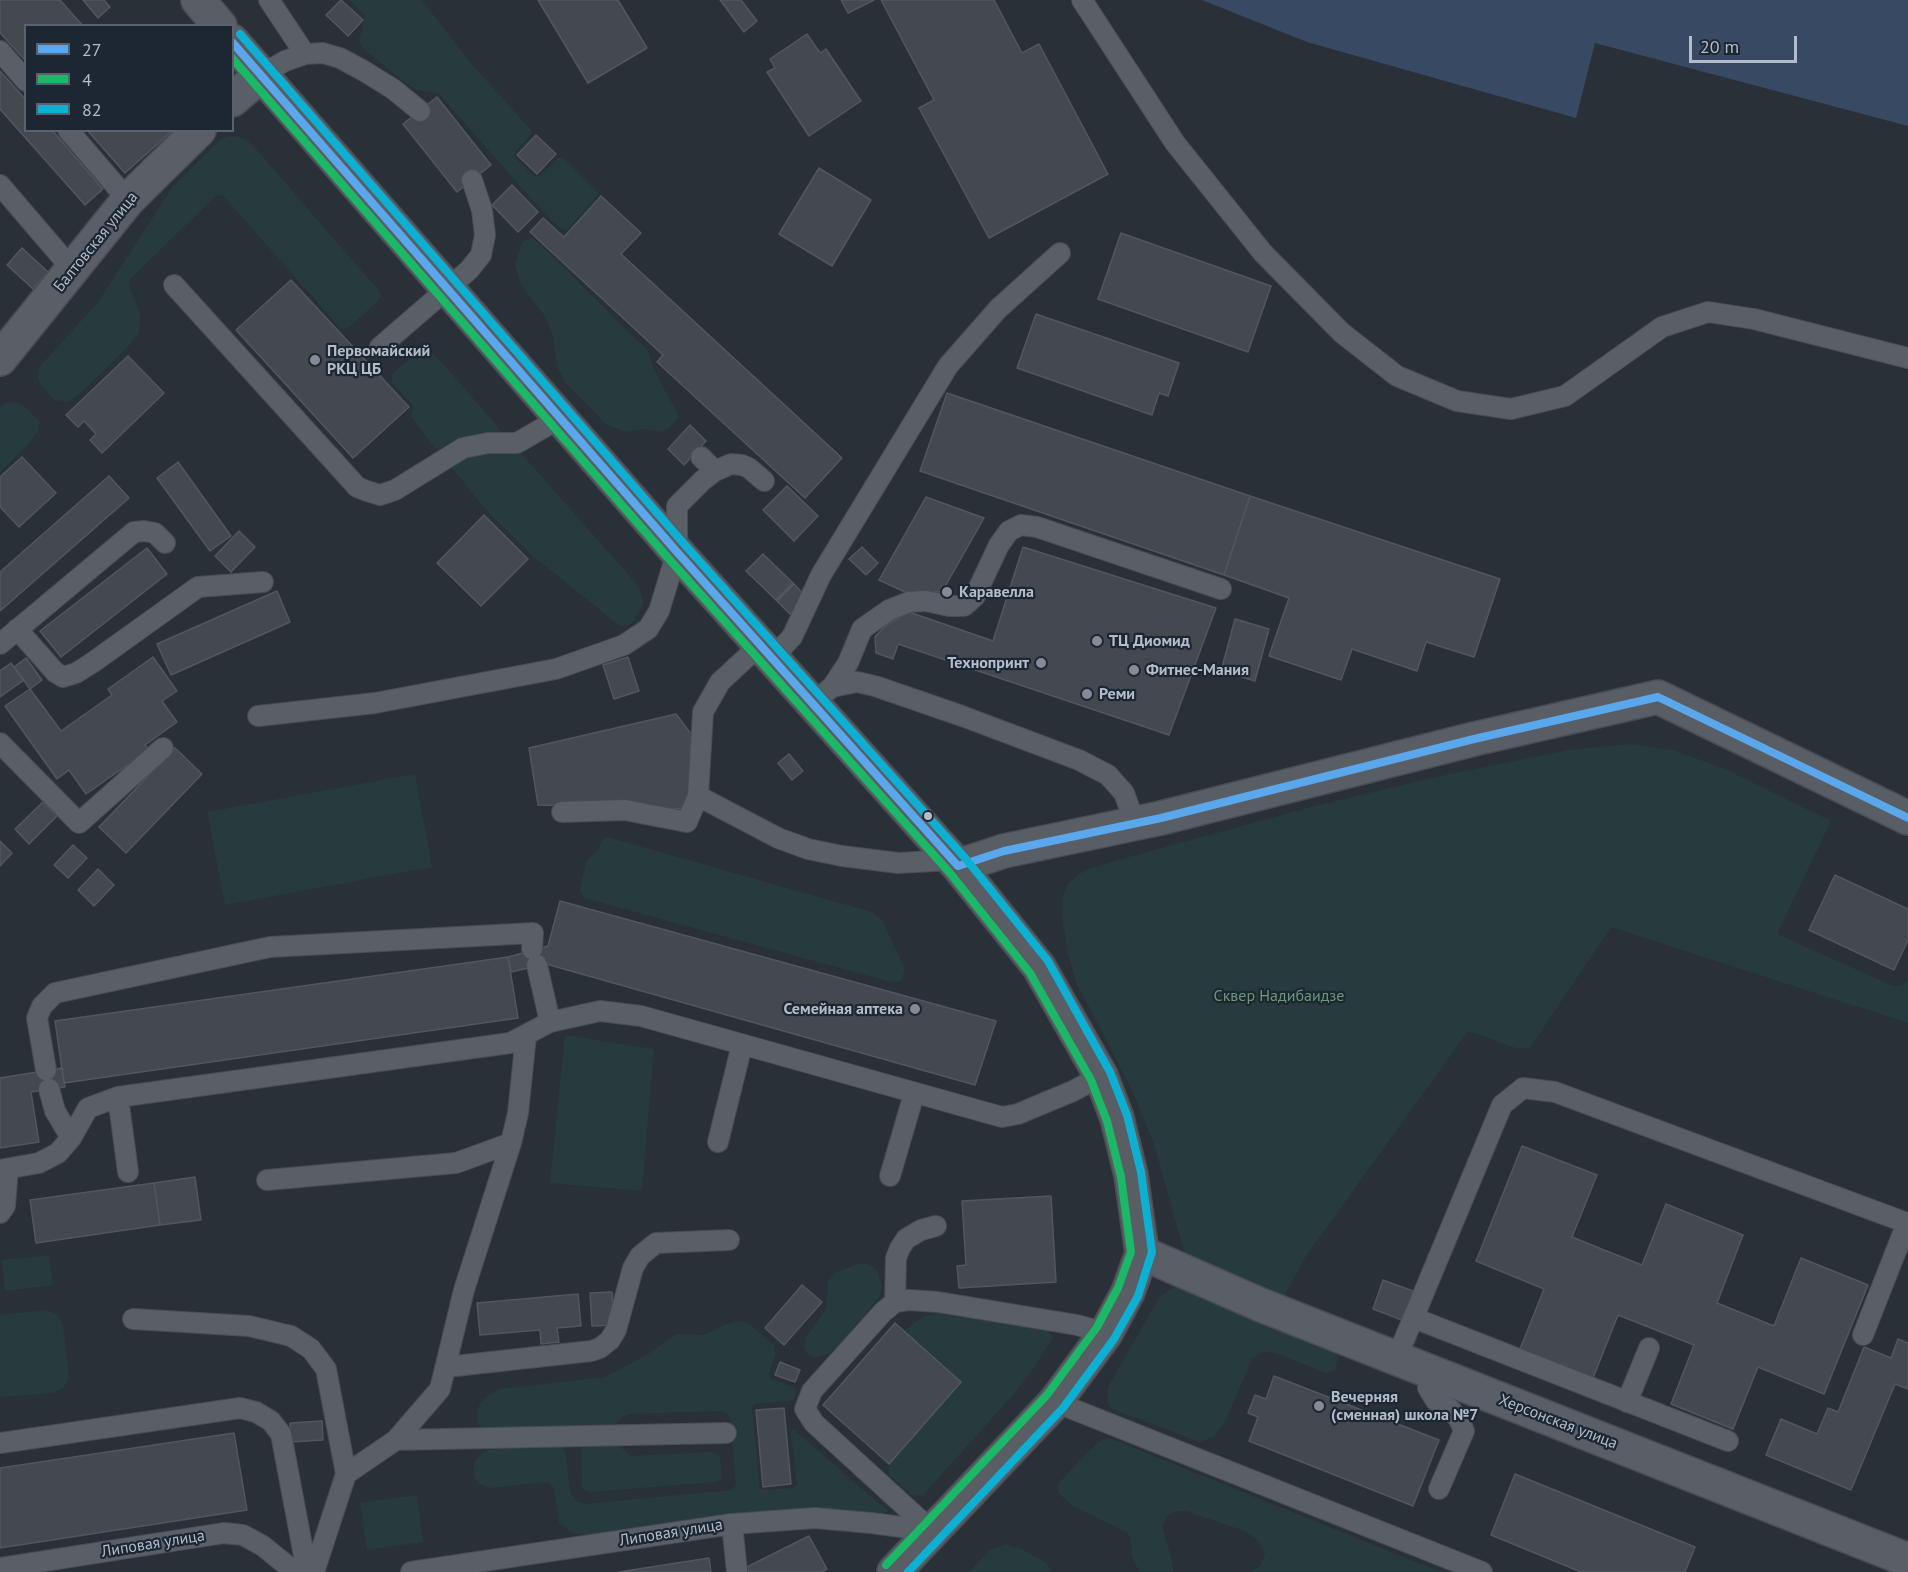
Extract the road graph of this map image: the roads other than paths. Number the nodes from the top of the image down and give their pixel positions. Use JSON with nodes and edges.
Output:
{"nodes":[{"id":1,"x":198,"y":0,"type":"edge"},
{"id":2,"x":269,"y":0,"type":"edge"},
{"id":3,"x":1082,"y":0,"type":"edge"},
{"id":4,"x":217,"y":24,"type":"edge"},
{"id":5,"x":234,"y":43,"type":"edge"},
{"id":6,"x":0,"y":51,"type":"edge"},
{"id":7,"x":305,"y":54,"type":"junction"},
{"id":8,"x":261,"y":75,"type":"junction"},
{"id":9,"x":24,"y":79,"type":"edge"},
{"id":10,"x":234,"y":98,"type":"edge"},
{"id":11,"x":420,"y":111,"type":"dead end"},
{"id":12,"x":70,"y":132,"type":"edge"},
{"id":13,"x":197,"y":132,"type":"edge"},
{"id":14,"x":472,"y":180,"type":"dead end"},
{"id":15,"x":0,"y":185,"type":"edge"},
{"id":16,"x":128,"y":200,"type":"junction"},
{"id":17,"x":1060,"y":254,"type":"dead end"},
{"id":18,"x":72,"y":269,"type":"junction"},
{"id":19,"x":174,"y":285,"type":"dead end"},
{"id":20,"x":448,"y":289,"type":"junction"},
{"id":21,"x":380,"y":347,"type":"dead end"},
{"id":22,"x":1908,"y":358,"type":"edge"},
{"id":23,"x":0,"y":359,"type":"edge"},
{"id":24,"x":560,"y":418,"type":"junction"},
{"id":25,"x":764,"y":481,"type":"dead end"},
{"id":26,"x":165,"y":543,"type":"dead end"},
{"id":27,"x":677,"y":552,"type":"junction"},
{"id":28,"x":263,"y":582,"type":"dead end"},
{"id":29,"x":1221,"y":590,"type":"dead end"},
{"id":30,"x":17,"y":629,"type":"junction"},
{"id":31,"x":0,"y":644,"type":"edge"},
{"id":32,"x":766,"y":651,"type":"junction"},
{"id":33,"x":823,"y":695,"type":"junction"},
{"id":34,"x":258,"y":716,"type":"dead end"},
{"id":35,"x":0,"y":743,"type":"edge"},
{"id":36,"x":163,"y":748,"type":"dead end"},
{"id":37,"x":698,"y":796,"type":"junction"},
{"id":38,"x":562,"y":812,"type":"dead end"},
{"id":39,"x":1908,"y":818,"type":"edge"},
{"id":40,"x":1135,"y":823,"type":"junction"},
{"id":41,"x":955,"y":863,"type":"junction"},
{"id":42,"x":550,"y":1022,"type":"junction"},
{"id":43,"x":526,"y":1036,"type":"junction"},
{"id":44,"x":742,"y":1045,"type":"junction"},
{"id":45,"x":1101,"y":1076,"type":"junction"},
{"id":46,"x":914,"y":1094,"type":"junction"},
{"id":47,"x":118,"y":1097,"type":"junction"},
{"id":48,"x":71,"y":1138,"type":"junction"},
{"id":49,"x":718,"y":1142,"type":"dead end"},
{"id":50,"x":511,"y":1143,"type":"junction"},
{"id":51,"x":4,"y":1170,"type":"edge"},
{"id":52,"x":128,"y":1172,"type":"dead end"},
{"id":53,"x":890,"y":1176,"type":"dead end"},
{"id":54,"x":267,"y":1180,"type":"dead end"},
{"id":55,"x":0,"y":1213,"type":"edge"},
{"id":56,"x":1908,"y":1224,"type":"edge"},
{"id":57,"x":936,"y":1226,"type":"dead end"},
{"id":58,"x":729,"y":1240,"type":"dead end"},
{"id":59,"x":1142,"y":1253,"type":"junction"},
{"id":60,"x":895,"y":1302,"type":"junction"},
{"id":61,"x":1414,"y":1318,"type":"junction"},
{"id":62,"x":133,"y":1319,"type":"dead end"},
{"id":63,"x":1106,"y":1333,"type":"junction"},
{"id":64,"x":1863,"y":1335,"type":"dead end"},
{"id":65,"x":1648,"y":1348,"type":"dead end"},
{"id":66,"x":1397,"y":1357,"type":"junction"},
{"id":67,"x":446,"y":1367,"type":"junction"},
{"id":68,"x":1434,"y":1374,"type":"junction"},
{"id":69,"x":1055,"y":1402,"type":"junction"},
{"id":70,"x":1627,"y":1402,"type":"junction"},
{"id":71,"x":726,"y":1432,"type":"dead end"},
{"id":72,"x":396,"y":1440,"type":"junction"},
{"id":73,"x":1728,"y":1441,"type":"dead end"},
{"id":74,"x":0,"y":1443,"type":"edge"},
{"id":75,"x":346,"y":1474,"type":"junction"},
{"id":76,"x":1439,"y":1489,"type":"dead end"},
{"id":77,"x":732,"y":1524,"type":"junction"},
{"id":78,"x":932,"y":1531,"type":"junction"},
{"id":79,"x":1908,"y":1560,"type":"edge"},
{"id":80,"x":0,"y":1568,"type":"edge"},
{"id":81,"x":295,"y":1572,"type":"edge"},
{"id":82,"x":307,"y":1572,"type":"edge"},
{"id":83,"x":314,"y":1572,"type":"edge"},
{"id":84,"x":411,"y":1572,"type":"edge"},
{"id":85,"x":737,"y":1572,"type":"edge"},
{"id":86,"x":894,"y":1572,"type":"edge"},
{"id":87,"x":1482,"y":1572,"type":"edge"}],
"edges":[{"from":1,"to":4,"type":"main road"},
{"from":2,"to":7,"type":"lane"},
{"from":3,"to":22,"type":"lane"},
{"from":5,"to":8,"type":"main road"},
{"from":6,"to":9,"type":"lane"},
{"from":7,"to":8,"type":"lane"},
{"from":7,"to":11,"type":"lane"},
{"from":8,"to":10,"type":"street"},
{"from":8,"to":20,"type":"main road"},
{"from":12,"to":16,"type":"lane"},
{"from":13,"to":16,"type":"street","name":"Балтовская улица"},
{"from":14,"to":20,"type":"lane"},
{"from":15,"to":18,"type":"lane"},
{"from":16,"to":18,"type":"street","name":"Балтовская улица"},
{"from":17,"to":32,"type":"lane"},
{"from":18,"to":23,"type":"street","name":"Балтовская улица"},
{"from":19,"to":24,"type":"lane"},
{"from":20,"to":21,"type":"lane"},
{"from":20,"to":24,"type":"main road"},
{"from":24,"to":27,"type":"main road"},
{"from":25,"to":27,"type":"lane"},
{"from":26,"to":30,"type":"lane"},
{"from":27,"to":32,"type":"main road"},
{"from":27,"to":34,"type":"lane"},
{"from":28,"to":30,"type":"lane"},
{"from":29,"to":33,"type":"lane"},
{"from":30,"to":31,"type":"lane"},
{"from":32,"to":33,"type":"main road"},
{"from":32,"to":37,"type":"lane"},
{"from":33,"to":40,"type":"lane"},
{"from":33,"to":41,"type":"main road"},
{"from":35,"to":36,"type":"lane"},
{"from":37,"to":38,"type":"lane"},
{"from":37,"to":41,"type":"lane"},
{"from":39,"to":40,"type":"main road"},
{"from":40,"to":41,"type":"main road"},
{"from":41,"to":45,"type":"main road"},
{"from":42,"to":43,"type":"lane"},
{"from":42,"to":44,"type":"lane"},
{"from":42,"to":48,"type":"lane"},
{"from":43,"to":47,"type":"lane"},
{"from":43,"to":50,"type":"lane"},
{"from":44,"to":46,"type":"lane"},
{"from":44,"to":49,"type":"lane"},
{"from":45,"to":46,"type":"lane"},
{"from":45,"to":59,"type":"main road"},
{"from":46,"to":53,"type":"lane"},
{"from":47,"to":48,"type":"lane"},
{"from":47,"to":52,"type":"lane"},
{"from":48,"to":51,"type":"lane"},
{"from":50,"to":54,"type":"lane"},
{"from":50,"to":67,"type":"lane"},
{"from":51,"to":55,"type":"lane"},
{"from":56,"to":61,"type":"lane"},
{"from":56,"to":64,"type":"lane"},
{"from":57,"to":60,"type":"lane"},
{"from":58,"to":67,"type":"lane"},
{"from":59,"to":63,"type":"main road"},
{"from":59,"to":66,"type":"street","name":"Херсонская улица"},
{"from":60,"to":63,"type":"lane"},
{"from":60,"to":78,"type":"lane"},
{"from":61,"to":66,"type":"lane"},
{"from":61,"to":70,"type":"lane"},
{"from":62,"to":75,"type":"lane"},
{"from":63,"to":69,"type":"main road"},
{"from":65,"to":70,"type":"lane"},
{"from":66,"to":68,"type":"street","name":"Херсонская улица"},
{"from":67,"to":72,"type":"lane"},
{"from":68,"to":76,"type":"lane"},
{"from":68,"to":79,"type":"street","name":"Херсонская улица"},
{"from":69,"to":78,"type":"main road"},
{"from":69,"to":87,"type":"lane"},
{"from":70,"to":73,"type":"lane"},
{"from":71,"to":72,"type":"lane"},
{"from":72,"to":75,"type":"lane"},
{"from":74,"to":82,"type":"lane"},
{"from":75,"to":83,"type":"lane"},
{"from":77,"to":78,"type":"lane","name":"Липовая улица"},
{"from":77,"to":84,"type":"lane","name":"Липовая улица"},
{"from":77,"to":85,"type":"lane"},
{"from":78,"to":86,"type":"main road"},
{"from":80,"to":81,"type":"lane","name":"Липовая улица"}]}
